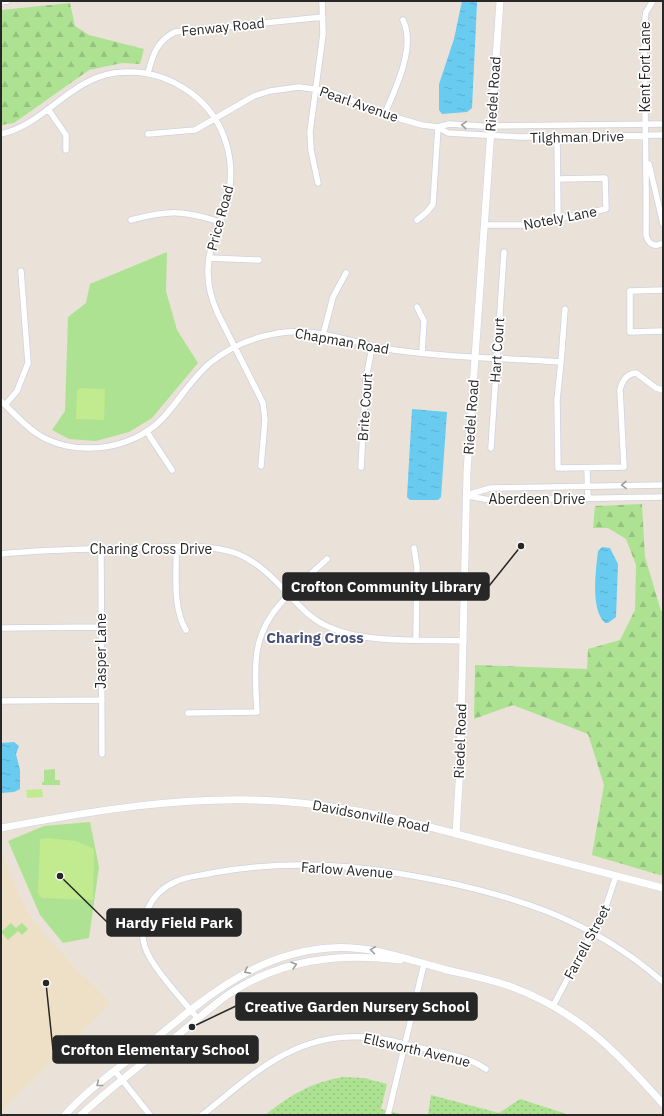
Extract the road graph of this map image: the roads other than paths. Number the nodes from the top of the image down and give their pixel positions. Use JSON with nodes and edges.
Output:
{"nodes":[{"id":1,"x":7,"y":1,"type":"edge"},
{"id":2,"x":322,"y":1,"type":"edge"},
{"id":3,"x":500,"y":1,"type":"edge"},
{"id":4,"x":653,"y":1,"type":"edge"},
{"id":5,"x":1,"y":2,"type":"edge"},
{"id":6,"x":323,"y":17,"type":"junction"},
{"id":7,"x":402,"y":20,"type":"dead end"},
{"id":8,"x":148,"y":73,"type":"junction"},
{"id":9,"x":316,"y":88,"type":"junction"},
{"id":10,"x":48,"y":109,"type":"junction"},
{"id":11,"x":385,"y":113,"type":"junction"},
{"id":12,"x":216,"y":120,"type":"junction"},
{"id":13,"x":644,"y":124,"type":"junction"},
{"id":14,"x":663,"y":124,"type":"edge"},
{"id":15,"x":491,"y":125,"type":"junction"},
{"id":16,"x":438,"y":127,"type":"junction"},
{"id":17,"x":1,"y":134,"type":"edge"},
{"id":18,"x":148,"y":134,"type":"dead end"},
{"id":19,"x":490,"y":135,"type":"junction"},
{"id":20,"x":663,"y":135,"type":"edge"},
{"id":21,"x":645,"y":136,"type":"junction"},
{"id":22,"x":557,"y":137,"type":"junction"},
{"id":23,"x":66,"y":150,"type":"dead end"},
{"id":24,"x":647,"y":154,"type":"junction"},
{"id":25,"x":558,"y":179,"type":"junction"},
{"id":26,"x":318,"y":183,"type":"dead end"},
{"id":27,"x":558,"y":219,"type":"junction"},
{"id":28,"x":131,"y":220,"type":"dead end"},
{"id":29,"x":417,"y":220,"type":"dead end"},
{"id":30,"x":220,"y":222,"type":"junction"},
{"id":31,"x":663,"y":224,"type":"edge"},
{"id":32,"x":484,"y":225,"type":"junction"},
{"id":33,"x":663,"y":243,"type":"edge"},
{"id":34,"x":504,"y":252,"type":"dead end"},
{"id":35,"x":209,"y":258,"type":"junction"},
{"id":36,"x":259,"y":260,"type":"dead end"},
{"id":37,"x":21,"y":271,"type":"dead end"},
{"id":38,"x":346,"y":273,"type":"dead end"},
{"id":39,"x":663,"y":290,"type":"edge"},
{"id":40,"x":417,"y":307,"type":"dead end"},
{"id":41,"x":565,"y":309,"type":"dead end"},
{"id":42,"x":663,"y":331,"type":"edge"},
{"id":43,"x":323,"y":335,"type":"junction"},
{"id":44,"x":234,"y":347,"type":"junction"},
{"id":45,"x":372,"y":347,"type":"junction"},
{"id":46,"x":422,"y":352,"type":"junction"},
{"id":47,"x":475,"y":356,"type":"junction"},
{"id":48,"x":497,"y":358,"type":"junction"},
{"id":49,"x":561,"y":362,"type":"junction"},
{"id":50,"x":663,"y":390,"type":"edge"},
{"id":51,"x":3,"y":403,"type":"edge"},
{"id":52,"x":147,"y":432,"type":"junction"},
{"id":53,"x":491,"y":448,"type":"dead end"},
{"id":54,"x":261,"y":466,"type":"dead end"},
{"id":55,"x":361,"y":467,"type":"dead end"},
{"id":56,"x":586,"y":468,"type":"junction"},
{"id":57,"x":172,"y":470,"type":"dead end"},
{"id":58,"x":663,"y":485,"type":"edge"},
{"id":59,"x":587,"y":486,"type":"junction"},
{"id":60,"x":466,"y":495,"type":"junction"},
{"id":61,"x":663,"y":497,"type":"edge"},
{"id":62,"x":588,"y":499,"type":"junction"},
{"id":63,"x":176,"y":547,"type":"junction"},
{"id":64,"x":414,"y":548,"type":"dead end"},
{"id":65,"x":101,"y":549,"type":"junction"},
{"id":66,"x":1,"y":554,"type":"edge"},
{"id":67,"x":327,"y":559,"type":"dead end"},
{"id":68,"x":289,"y":595,"type":"junction"},
{"id":69,"x":101,"y":627,"type":"junction"},
{"id":70,"x":1,"y":628,"type":"edge"},
{"id":71,"x":186,"y":630,"type":"dead end"},
{"id":72,"x":416,"y":639,"type":"junction"},
{"id":73,"x":464,"y":641,"type":"junction"},
{"id":74,"x":102,"y":700,"type":"junction"},
{"id":75,"x":1,"y":701,"type":"edge"},
{"id":76,"x":188,"y":713,"type":"dead end"},
{"id":77,"x":102,"y":754,"type":"dead end"},
{"id":78,"x":1,"y":828,"type":"edge"},
{"id":79,"x":456,"y":834,"type":"junction"},
{"id":80,"x":616,"y":876,"type":"junction"},
{"id":81,"x":663,"y":888,"type":"edge"},
{"id":82,"x":592,"y":932,"type":"junction"},
{"id":83,"x":424,"y":964,"type":"junction"},
{"id":84,"x":663,"y":982,"type":"edge"},
{"id":85,"x":552,"y":1006,"type":"junction"},
{"id":86,"x":191,"y":1010,"type":"junction"},
{"id":87,"x":198,"y":1019,"type":"junction"},
{"id":88,"x":405,"y":1044,"type":"junction"},
{"id":89,"x":486,"y":1069,"type":"dead end"},
{"id":90,"x":115,"y":1071,"type":"junction"},
{"id":91,"x":122,"y":1080,"type":"junction"},
{"id":92,"x":663,"y":1104,"type":"edge"},
{"id":93,"x":64,"y":1115,"type":"edge"},
{"id":94,"x":81,"y":1115,"type":"edge"},
{"id":95,"x":150,"y":1115,"type":"edge"},
{"id":96,"x":202,"y":1115,"type":"edge"},
{"id":97,"x":388,"y":1115,"type":"edge"}],
"edges":[{"from":1,"to":5,"type":"street"},
{"from":2,"to":6,"type":"street"},
{"from":3,"to":15,"type":"street","name":"Riedel Road"},
{"from":4,"to":13,"type":"street","name":"Kent Fort Lane"},
{"from":6,"to":8,"type":"street","name":"Fenway Road"},
{"from":6,"to":9,"type":"street"},
{"from":7,"to":11,"type":"street"},
{"from":8,"to":10,"type":"street","name":"Price Road"},
{"from":8,"to":12,"type":"street","name":"Price Road"},
{"from":9,"to":11,"type":"street","name":"Pearl Avenue"},
{"from":9,"to":12,"type":"street","name":"Pearl Avenue"},
{"from":9,"to":26,"type":"street"},
{"from":10,"to":17,"type":"street","name":"Price Road"},
{"from":10,"to":23,"type":"street"},
{"from":11,"to":16,"type":"street","name":"Pearl Avenue"},
{"from":12,"to":18,"type":"street","name":"Pearl Avenue"},
{"from":12,"to":30,"type":"street","name":"Price Road"},
{"from":13,"to":14,"type":"street","name":"Tilghman Drive"},
{"from":13,"to":15,"type":"street","name":"Tilghman Drive"},
{"from":13,"to":21,"type":"street","name":"Kent Fort Lane"},
{"from":15,"to":16,"type":"street","name":"Pearl Avenue","one_way":true},
{"from":15,"to":19,"type":"street","name":"Riedel Road"},
{"from":16,"to":19,"type":"street","name":"Pearl Avenue"},
{"from":16,"to":29,"type":"street"},
{"from":19,"to":22,"type":"street","name":"Tilghman Drive"},
{"from":19,"to":32,"type":"street","name":"Riedel Road"},
{"from":20,"to":21,"type":"street","name":"Tilghman Drive"},
{"from":21,"to":22,"type":"street","name":"Tilghman Drive"},
{"from":21,"to":24,"type":"street","name":"Kent Fort Lane"},
{"from":22,"to":25,"type":"street"},
{"from":24,"to":31,"type":"street"},
{"from":24,"to":33,"type":"street"},
{"from":25,"to":27,"type":"street"},
{"from":25,"to":27,"type":"street","name":"Notely Lane"},
{"from":27,"to":32,"type":"street","name":"Notely Lane"},
{"from":28,"to":30,"type":"street"},
{"from":30,"to":35,"type":"street","name":"Price Road"},
{"from":32,"to":47,"type":"street","name":"Riedel Road"},
{"from":34,"to":48,"type":"street","name":"Hart Court"},
{"from":35,"to":36,"type":"street"},
{"from":35,"to":44,"type":"street","name":"Price Road"},
{"from":37,"to":51,"type":"street"},
{"from":38,"to":43,"type":"street"},
{"from":39,"to":42,"type":"street"},
{"from":40,"to":46,"type":"street"},
{"from":41,"to":49,"type":"street"},
{"from":43,"to":44,"type":"street","name":"Chapman Road"},
{"from":43,"to":45,"type":"street","name":"Chapman Road"},
{"from":44,"to":52,"type":"street","name":"Chapman Road"},
{"from":44,"to":54,"type":"street","name":"Price Road"},
{"from":45,"to":46,"type":"street","name":"Chapman Road"},
{"from":45,"to":55,"type":"street","name":"Brite Court"},
{"from":46,"to":47,"type":"street","name":"Chapman Road"},
{"from":47,"to":48,"type":"street","name":"Chapman Road"},
{"from":47,"to":60,"type":"street","name":"Riedel Road"},
{"from":48,"to":49,"type":"street","name":"Chapman Road"},
{"from":48,"to":53,"type":"street","name":"Hart Court"},
{"from":49,"to":56,"type":"street"},
{"from":50,"to":56,"type":"street"},
{"from":51,"to":52,"type":"street","name":"Chapman Road"},
{"from":52,"to":57,"type":"street"},
{"from":56,"to":59,"type":"street"},
{"from":58,"to":59,"type":"street","name":"Aberdeen Drive","one_way":true},
{"from":59,"to":60,"type":"street","name":"Aberdeen Drive"},
{"from":59,"to":62,"type":"street"},
{"from":60,"to":62,"type":"street","name":"Aberdeen Drive"},
{"from":60,"to":73,"type":"street","name":"Riedel Road"},
{"from":61,"to":62,"type":"street","name":"Aberdeen Drive"},
{"from":63,"to":65,"type":"street","name":"Charing Cross Drive"},
{"from":63,"to":68,"type":"street","name":"Charing Cross Drive"},
{"from":63,"to":71,"type":"street"},
{"from":64,"to":72,"type":"street"},
{"from":65,"to":66,"type":"street","name":"Charing Cross Drive"},
{"from":65,"to":69,"type":"street","name":"Jasper Lane"},
{"from":67,"to":68,"type":"street"},
{"from":68,"to":72,"type":"street","name":"Charing Cross Drive"},
{"from":68,"to":76,"type":"street"},
{"from":69,"to":70,"type":"street"},
{"from":69,"to":74,"type":"street","name":"Jasper Lane"},
{"from":72,"to":73,"type":"street","name":"Charing Cross Drive"},
{"from":73,"to":79,"type":"street","name":"Riedel Road"},
{"from":74,"to":75,"type":"street"},
{"from":74,"to":77,"type":"street","name":"Jasper Lane"},
{"from":78,"to":79,"type":"street","name":"Davidsonville Road"},
{"from":79,"to":80,"type":"street","name":"Davidsonville Road"},
{"from":80,"to":81,"type":"street","name":"Davidsonville Road"},
{"from":80,"to":82,"type":"street","name":"Farrell Street"},
{"from":82,"to":84,"type":"street","name":"Farlow Avenue"},
{"from":82,"to":85,"type":"street","name":"Farrell Street"},
{"from":82,"to":86,"type":"street","name":"Farlow Avenue"},
{"from":83,"to":85,"type":"street"},
{"from":83,"to":86,"type":"street","one_way":true},
{"from":87,"to":83,"type":"street","one_way":true},
{"from":83,"to":88,"type":"street"},
{"from":85,"to":92,"type":"street"},
{"from":86,"to":87,"type":"street","name":"Farlow Avenue"},
{"from":86,"to":90,"type":"street"},
{"from":87,"to":91,"type":"street"},
{"from":88,"to":89,"type":"street","name":"Ellsworth Avenue"},
{"from":88,"to":96,"type":"street","name":"Ellsworth Avenue"},
{"from":88,"to":97,"type":"street"},
{"from":90,"to":91,"type":"street"},
{"from":90,"to":93,"type":"street","one_way":true},
{"from":91,"to":94,"type":"street"},
{"from":91,"to":95,"type":"street"}]}
